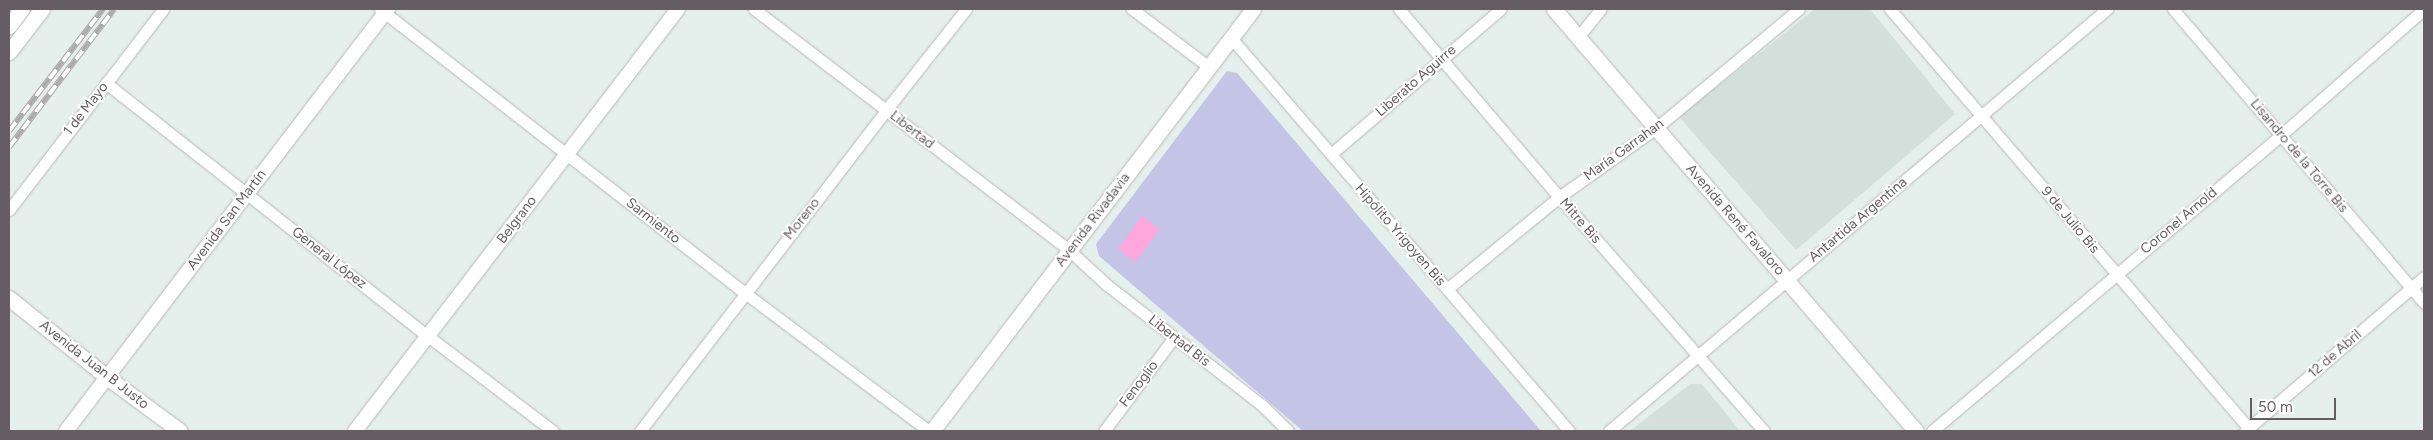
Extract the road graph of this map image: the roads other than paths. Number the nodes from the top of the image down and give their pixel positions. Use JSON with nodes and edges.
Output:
{"nodes":[{"id":1,"x":22,"y":9,"type":"edge"},
{"id":2,"x":42,"y":9,"type":"edge"},
{"id":3,"x":163,"y":9,"type":"edge"},
{"id":4,"x":678,"y":9,"type":"edge"},
{"id":5,"x":754,"y":9,"type":"edge"},
{"id":6,"x":966,"y":9,"type":"edge"},
{"id":7,"x":1132,"y":9,"type":"edge"},
{"id":8,"x":1253,"y":9,"type":"edge"},
{"id":9,"x":1399,"y":9,"type":"edge"},
{"id":10,"x":1501,"y":9,"type":"edge"},
{"id":11,"x":1554,"y":9,"type":"edge"},
{"id":12,"x":1601,"y":9,"type":"edge"},
{"id":13,"x":1799,"y":9,"type":"edge"},
{"id":14,"x":1890,"y":9,"type":"edge"},
{"id":15,"x":2107,"y":9,"type":"edge"},
{"id":16,"x":2173,"y":9,"type":"edge"},
{"id":17,"x":2424,"y":9,"type":"edge"},
{"id":18,"x":384,"y":10,"type":"edge"},
{"id":19,"x":10,"y":23,"type":"edge"},
{"id":20,"x":24,"y":32,"type":"junction"},
{"id":21,"x":1578,"y":37,"type":"junction"},
{"id":22,"x":1232,"y":38,"type":"junction"},
{"id":23,"x":9,"y":52,"type":"edge"},
{"id":24,"x":1442,"y":59,"type":"junction"},
{"id":25,"x":1209,"y":67,"type":"junction"},
{"id":26,"x":106,"y":83,"type":"junction"},
{"id":27,"x":886,"y":110,"type":"junction"},
{"id":28,"x":1981,"y":116,"type":"junction"},
{"id":29,"x":1656,"y":128,"type":"junction"},
{"id":30,"x":2281,"y":135,"type":"junction"},
{"id":31,"x":566,"y":154,"type":"junction"},
{"id":32,"x":1331,"y":154,"type":"junction"},
{"id":33,"x":247,"y":193,"type":"junction"},
{"id":34,"x":1559,"y":197,"type":"junction"},
{"id":35,"x":9,"y":210,"type":"edge"},
{"id":36,"x":1070,"y":251,"type":"junction"},
{"id":37,"x":2117,"y":274,"type":"junction"},
{"id":38,"x":2424,"y":278,"type":"edge"},
{"id":39,"x":1787,"y":280,"type":"junction"},
{"id":40,"x":2412,"y":288,"type":"junction"},
{"id":41,"x":1447,"y":289,"type":"junction"},
{"id":42,"x":745,"y":293,"type":"junction"},
{"id":43,"x":9,"y":298,"type":"edge"},
{"id":44,"x":2424,"y":303,"type":"edge"},
{"id":45,"x":429,"y":337,"type":"junction"},
{"id":46,"x":1174,"y":337,"type":"junction"},
{"id":47,"x":1698,"y":355,"type":"junction"},
{"id":48,"x":108,"y":378,"type":"junction"},
{"id":49,"x":2248,"y":430,"type":"edge"},
{"id":50,"x":66,"y":431,"type":"edge"},
{"id":51,"x":180,"y":431,"type":"edge"},
{"id":52,"x":355,"y":431,"type":"edge"},
{"id":53,"x":553,"y":431,"type":"edge"},
{"id":54,"x":640,"y":431,"type":"edge"},
{"id":55,"x":930,"y":431,"type":"edge"},
{"id":56,"x":1104,"y":431,"type":"edge"},
{"id":57,"x":1287,"y":431,"type":"edge"},
{"id":58,"x":1569,"y":431,"type":"edge"},
{"id":59,"x":1609,"y":431,"type":"edge"},
{"id":60,"x":1764,"y":431,"type":"edge"},
{"id":61,"x":1916,"y":431,"type":"edge"},
{"id":62,"x":1932,"y":431,"type":"edge"}],
"edges":[{"from":1,"to":19,"type":"main road"},
{"from":2,"to":20,"type":"main road"},
{"from":3,"to":26,"type":"street","name":"1 de Mayo"},
{"from":4,"to":31,"type":"street","name":"Belgrano"},
{"from":5,"to":27,"type":"street","name":"Libertad"},
{"from":6,"to":27,"type":"street","name":"Moreno"},
{"from":7,"to":25,"type":"street"},
{"from":8,"to":22,"type":"main road","name":"Avenida Rivadavia"},
{"from":9,"to":24,"type":"street","name":"Mitre Bis"},
{"from":10,"to":24,"type":"street","name":"Liberato Aguirre"},
{"from":11,"to":21,"type":"main road","name":"Avenida René Favaloro"},
{"from":12,"to":21,"type":"street"},
{"from":13,"to":29,"type":"street","name":"María Garrahan"},
{"from":14,"to":28,"type":"street","name":"9 de Julio Bis"},
{"from":15,"to":28,"type":"street","name":"Antartida Argentina"},
{"from":16,"to":30,"type":"street","name":"Lisandro de la Torre Bis"},
{"from":17,"to":30,"type":"street","name":"Coronel Arnold"},
{"from":18,"to":31,"type":"street","name":"Sarmiento"},
{"from":18,"to":33,"type":"street","name":"Avenida San Martín"},
{"from":19,"to":20,"type":"street"},
{"from":20,"to":23,"type":"main road"},
{"from":21,"to":29,"type":"main road","name":"Avenida René Favaloro"},
{"from":22,"to":25,"type":"main road","name":"Avenida Rivadavia"},
{"from":22,"to":32,"type":"street","name":"Hipólito Yrigoyen Bis"},
{"from":24,"to":32,"type":"street","name":"Liberato Aguirre"},
{"from":24,"to":34,"type":"street","name":"Mitre Bis"},
{"from":25,"to":36,"type":"main road","name":"Avenida Rivadavia"},
{"from":26,"to":33,"type":"street","name":"General López"},
{"from":26,"to":35,"type":"street","name":"1 de Mayo"},
{"from":27,"to":36,"type":"street","name":"Libertad"},
{"from":27,"to":42,"type":"street","name":"Moreno"},
{"from":28,"to":37,"type":"street","name":"9 de Julio Bis"},
{"from":28,"to":39,"type":"street","name":"Antartida Argentina"},
{"from":29,"to":34,"type":"street","name":"María Garrahan"},
{"from":29,"to":39,"type":"main road","name":"Avenida René Favaloro"},
{"from":30,"to":37,"type":"street","name":"Coronel Arnold"},
{"from":30,"to":40,"type":"street","name":"Lisandro de la Torre Bis"},
{"from":31,"to":42,"type":"street","name":"Sarmiento"},
{"from":31,"to":45,"type":"street","name":"Belgrano"},
{"from":32,"to":41,"type":"street","name":"Hipólito Yrigoyen Bis"},
{"from":33,"to":45,"type":"street","name":"General López"},
{"from":33,"to":48,"type":"street","name":"Avenida San Martín"},
{"from":34,"to":41,"type":"street","name":"María Garrahan"},
{"from":34,"to":47,"type":"street","name":"Mitre Bis"},
{"from":36,"to":46,"type":"street","name":"Libertad Bis"},
{"from":36,"to":55,"type":"main road","name":"Avenida Rivadavia"},
{"from":37,"to":49,"type":"street","name":"9 de Julio Bis"},
{"from":37,"to":62,"type":"street","name":"Coronel Arnold"},
{"from":38,"to":40,"type":"street","name":"12 de Abril"},
{"from":39,"to":47,"type":"street","name":"Antartida Argentina"},
{"from":39,"to":61,"type":"main road","name":"Avenida René Favaloro"},
{"from":40,"to":44,"type":"street","name":"Lisandro de la Torre Bis"},
{"from":40,"to":49,"type":"street","name":"12 de Abril"},
{"from":41,"to":58,"type":"street","name":"Hipólito Yrigoyen Bis"},
{"from":42,"to":54,"type":"street","name":"Moreno"},
{"from":42,"to":55,"type":"street","name":"Sarmiento"},
{"from":43,"to":48,"type":"main road","name":"Avenida Juan B Justo"},
{"from":45,"to":52,"type":"street","name":"Belgrano"},
{"from":45,"to":53,"type":"street","name":"General López"},
{"from":46,"to":56,"type":"street","name":"Fenoglio"},
{"from":46,"to":57,"type":"street","name":"Libertad Bis"},
{"from":47,"to":59,"type":"street","name":"Antartida Argentina"},
{"from":47,"to":60,"type":"street","name":"Mitre Bis"},
{"from":48,"to":50,"type":"street","name":"Avenida San Martín"},
{"from":48,"to":51,"type":"main road","name":"Avenida Juan B Justo"}]}
